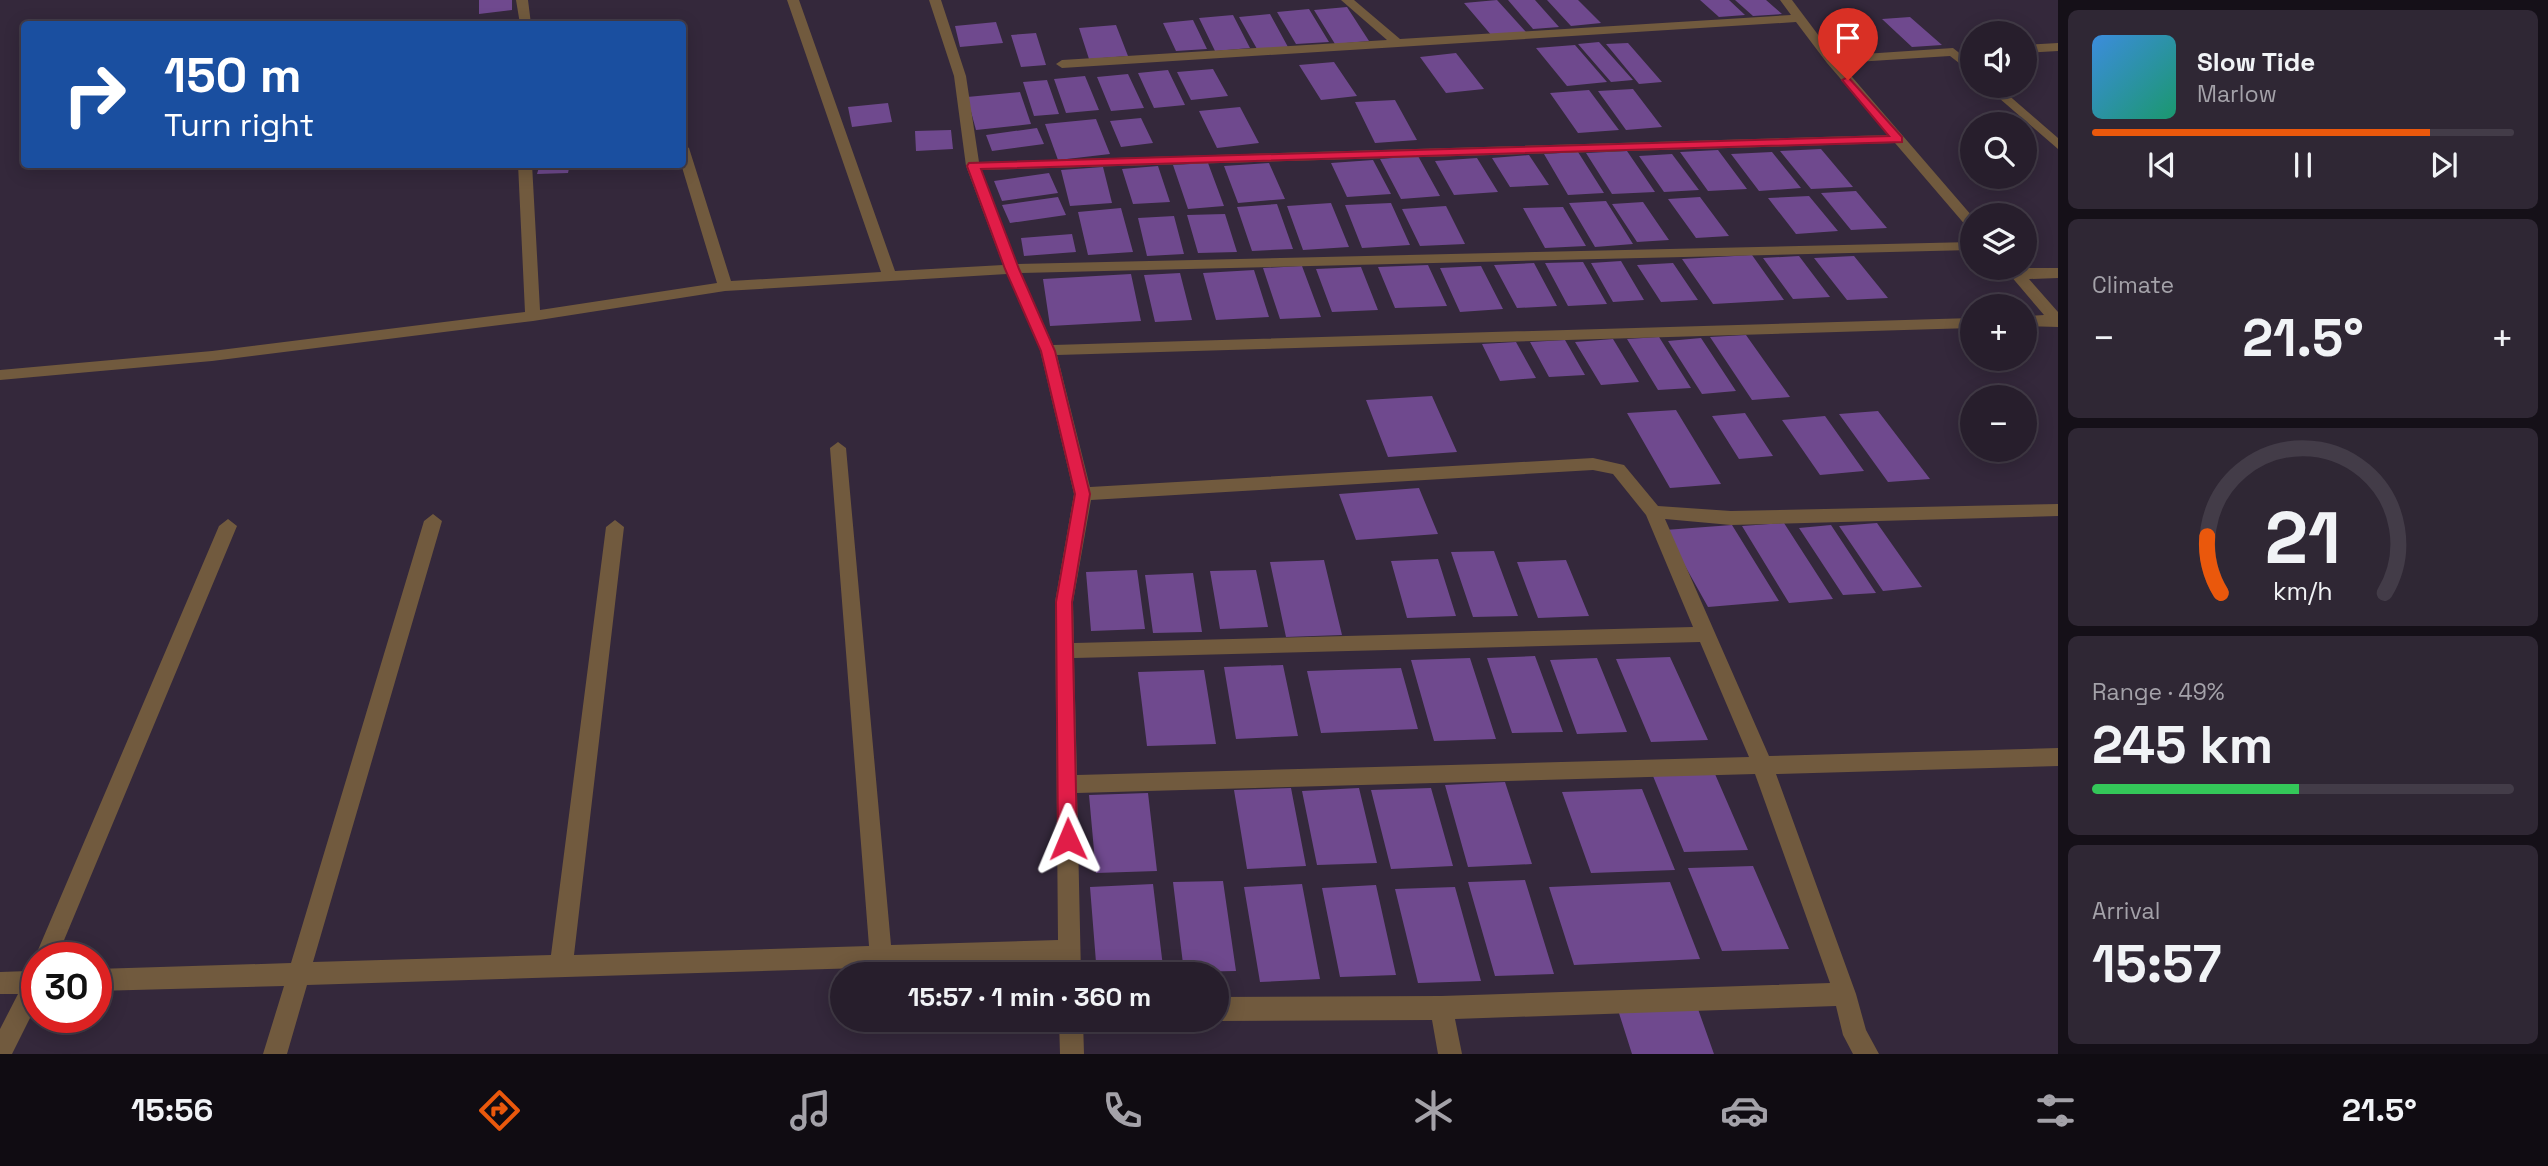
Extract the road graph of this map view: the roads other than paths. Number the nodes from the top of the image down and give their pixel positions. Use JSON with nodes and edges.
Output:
{"nodes":[{"id":1,"x":522,"y":0,"type":"edge"},
{"id":2,"x":793,"y":0,"type":"edge"},
{"id":3,"x":935,"y":0,"type":"edge"},
{"id":4,"x":1348,"y":0,"type":"edge"},
{"id":5,"x":1786,"y":0,"type":"edge"},
{"id":6,"x":1798,"y":18,"type":"junction"},
{"id":7,"x":526,"y":21,"type":"edge"},
{"id":8,"x":1400,"y":45,"type":"junction"},
{"id":9,"x":2058,"y":47,"type":"edge"},
{"id":10,"x":2037,"y":48,"type":"edge"},
{"id":11,"x":1953,"y":52,"type":"junction"},
{"id":12,"x":1960,"y":52,"type":"edge"},
{"id":13,"x":1960,"y":58,"type":"edge"},
{"id":14,"x":1831,"y":61,"type":"junction"},
{"id":15,"x":1062,"y":64,"type":"dead end"},
{"id":16,"x":2005,"y":98,"type":"edge"},
{"id":17,"x":1898,"y":139,"type":"junction"},
{"id":18,"x":2058,"y":145,"type":"edge"},
{"id":19,"x":686,"y":161,"type":"edge"},
{"id":20,"x":974,"y":166,"type":"junction"},
{"id":21,"x":525,"y":168,"type":"edge"},
{"id":22,"x":1960,"y":210,"type":"edge"},
{"id":23,"x":1960,"y":246,"type":"edge"},
{"id":24,"x":1012,"y":269,"type":"junction"},
{"id":25,"x":2037,"y":272,"type":"edge"},
{"id":26,"x":2058,"y":273,"type":"edge"},
{"id":27,"x":890,"y":277,"type":"junction"},
{"id":28,"x":2022,"y":280,"type":"edge"},
{"id":29,"x":726,"y":286,"type":"junction"},
{"id":30,"x":533,"y":316,"type":"junction"},
{"id":31,"x":2037,"y":321,"type":"edge"},
{"id":32,"x":2057,"y":321,"type":"edge"},
{"id":33,"x":1960,"y":323,"type":"edge"},
{"id":34,"x":1048,"y":351,"type":"junction"},
{"id":35,"x":0,"y":375,"type":"edge"},
{"id":36,"x":838,"y":448,"type":"dead end"},
{"id":37,"x":1083,"y":494,"type":"junction"},
{"id":38,"x":2058,"y":510,"type":"edge"},
{"id":39,"x":1653,"y":512,"type":"junction"},
{"id":40,"x":433,"y":521,"type":"dead end"},
{"id":41,"x":228,"y":526,"type":"dead end"},
{"id":42,"x":615,"y":527,"type":"dead end"},
{"id":43,"x":1707,"y":634,"type":"junction"},
{"id":44,"x":1065,"y":651,"type":"junction"},
{"id":45,"x":2058,"y":757,"type":"edge"},
{"id":46,"x":1762,"y":764,"type":"junction"},
{"id":47,"x":1067,"y":784,"type":"junction"},
{"id":48,"x":52,"y":942,"type":"edge"},
{"id":49,"x":1069,"y":951,"type":"junction"},
{"id":50,"x":881,"y":956,"type":"junction"},
{"id":51,"x":1069,"y":962,"type":"edge"},
{"id":52,"x":561,"y":965,"type":"junction"},
{"id":53,"x":300,"y":972,"type":"junction"},
{"id":54,"x":112,"y":979,"type":"edge"},
{"id":55,"x":21,"y":982,"type":"edge"},
{"id":56,"x":0,"y":984,"type":"edge"},
{"id":57,"x":1845,"y":994,"type":"junction"},
{"id":58,"x":1441,"y":1008,"type":"junction"},
{"id":59,"x":1229,"y":1009,"type":"edge"},
{"id":60,"x":21,"y":1012,"type":"edge"},
{"id":61,"x":1072,"y":1032,"type":"edge"},
{"id":62,"x":1,"y":1054,"type":"edge"},
{"id":63,"x":275,"y":1054,"type":"edge"},
{"id":64,"x":1072,"y":1054,"type":"edge"},
{"id":65,"x":1450,"y":1054,"type":"edge"},
{"id":66,"x":1867,"y":1054,"type":"edge"}],
"edges":[{"from":1,"to":7,"type":"street"},
{"from":2,"to":27,"type":"street"},
{"from":3,"to":20,"type":"street"},
{"from":4,"to":8,"type":"street"},
{"from":5,"to":6,"type":"street"},
{"from":6,"to":8,"type":"street"},
{"from":6,"to":14,"type":"street"},
{"from":8,"to":15,"type":"street"},
{"from":9,"to":10,"type":"street"},
{"from":11,"to":12,"type":"street"},
{"from":11,"to":13,"type":"street"},
{"from":11,"to":14,"type":"street"},
{"from":14,"to":17,"type":"street"},
{"from":16,"to":18,"type":"street"},
{"from":17,"to":20,"type":"street"},
{"from":17,"to":22,"type":"street"},
{"from":19,"to":29,"type":"street"},
{"from":20,"to":24,"type":"street"},
{"from":21,"to":30,"type":"street"},
{"from":23,"to":24,"type":"street"},
{"from":24,"to":27,"type":"street"},
{"from":24,"to":34,"type":"street"},
{"from":25,"to":26,"type":"street"},
{"from":27,"to":29,"type":"street"},
{"from":28,"to":32,"type":"street"},
{"from":29,"to":30,"type":"street"},
{"from":30,"to":35,"type":"street"},
{"from":31,"to":32,"type":"street"},
{"from":33,"to":34,"type":"street"},
{"from":34,"to":37,"type":"street"},
{"from":36,"to":50,"type":"street"},
{"from":37,"to":39,"type":"street"},
{"from":37,"to":44,"type":"street"},
{"from":38,"to":39,"type":"street"},
{"from":39,"to":43,"type":"street"},
{"from":40,"to":53,"type":"street"},
{"from":41,"to":48,"type":"street"},
{"from":42,"to":52,"type":"street"},
{"from":43,"to":44,"type":"street"},
{"from":43,"to":46,"type":"street"},
{"from":44,"to":47,"type":"street"},
{"from":45,"to":46,"type":"street"},
{"from":46,"to":47,"type":"street"},
{"from":46,"to":57,"type":"street"},
{"from":47,"to":49,"type":"street"},
{"from":49,"to":50,"type":"street"},
{"from":49,"to":51,"type":"street"},
{"from":50,"to":52,"type":"street"},
{"from":52,"to":53,"type":"street"},
{"from":53,"to":54,"type":"street"},
{"from":53,"to":63,"type":"street"},
{"from":55,"to":56,"type":"street"},
{"from":57,"to":58,"type":"street"},
{"from":57,"to":66,"type":"street"},
{"from":58,"to":59,"type":"street"},
{"from":58,"to":65,"type":"street"},
{"from":60,"to":62,"type":"street"},
{"from":61,"to":64,"type":"street"}]}
